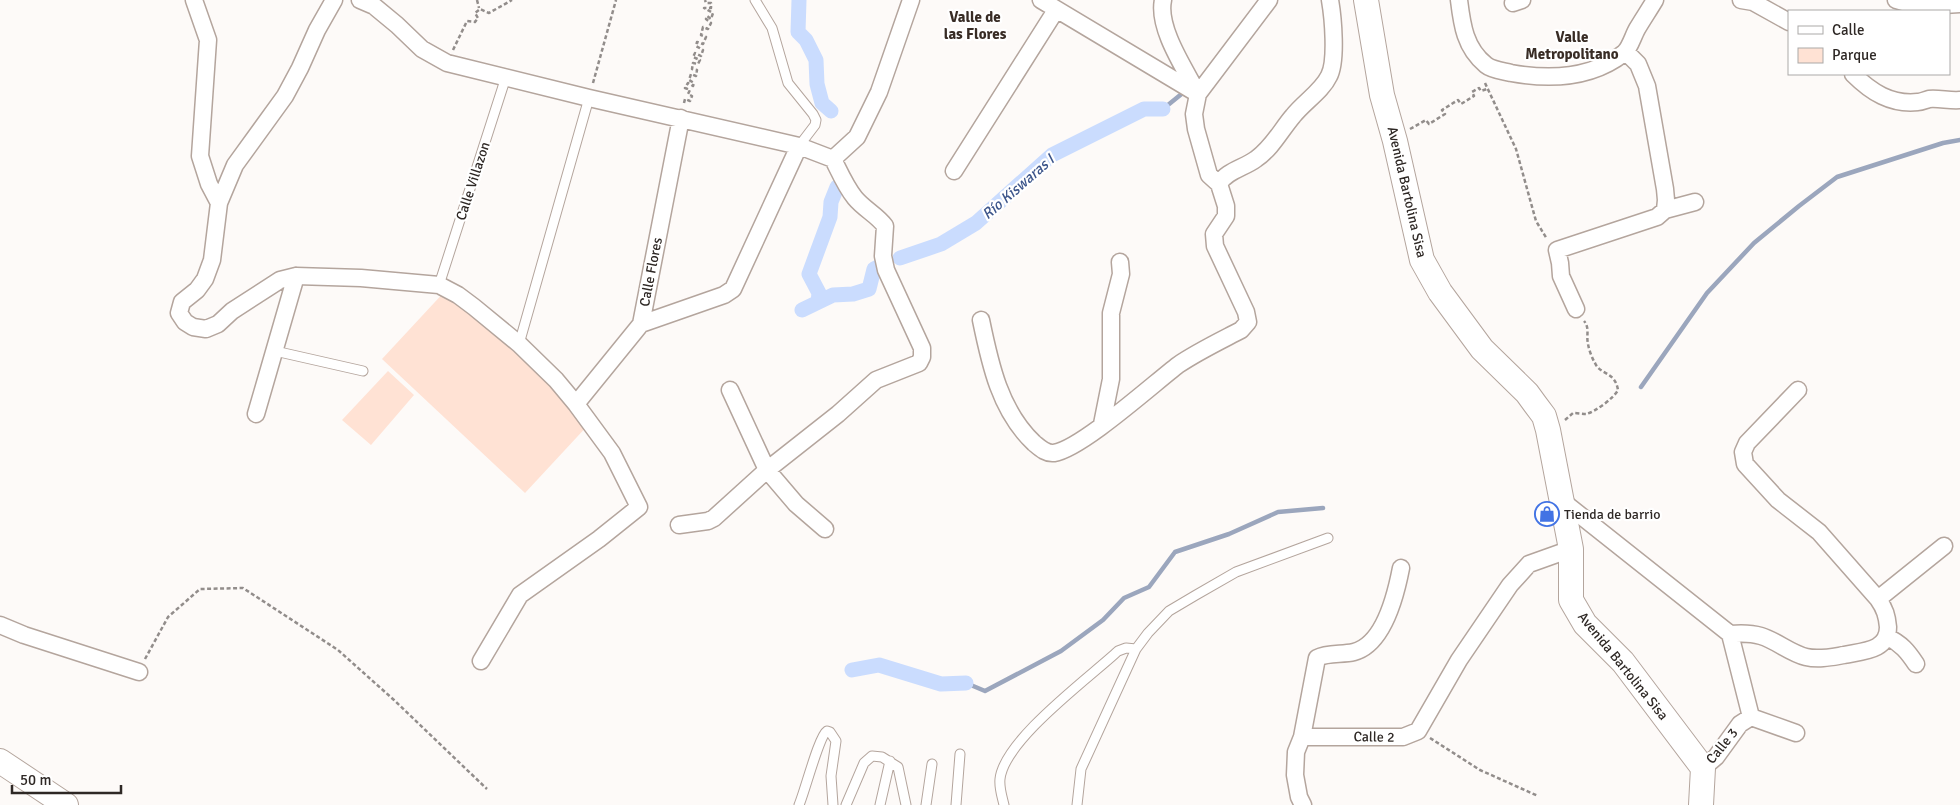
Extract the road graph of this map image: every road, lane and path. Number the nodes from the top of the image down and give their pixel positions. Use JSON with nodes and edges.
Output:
{"nodes":[{"id":1,"x":194,"y":0,"type":"edge"},
{"id":2,"x":334,"y":0,"type":"edge"},
{"id":3,"x":478,"y":0,"type":"edge"},
{"id":4,"x":512,"y":0,"type":"edge"},
{"id":5,"x":616,"y":0,"type":"edge"},
{"id":6,"x":706,"y":0,"type":"edge"},
{"id":7,"x":755,"y":0,"type":"edge"},
{"id":8,"x":911,"y":0,"type":"edge"},
{"id":9,"x":1041,"y":0,"type":"edge"},
{"id":10,"x":1163,"y":0,"type":"edge"},
{"id":11,"x":1269,"y":0,"type":"edge"},
{"id":12,"x":1330,"y":0,"type":"edge"},
{"id":13,"x":1366,"y":0,"type":"edge"},
{"id":14,"x":1459,"y":0,"type":"edge"},
{"id":15,"x":1655,"y":0,"type":"edge"},
{"id":16,"x":1741,"y":0,"type":"edge"},
{"id":17,"x":369,"y":2,"type":"edge"},
{"id":18,"x":1903,"y":3,"type":"edge"},
{"id":19,"x":1960,"y":4,"type":"edge"},
{"id":20,"x":480,"y":9,"type":"junction"},
{"id":21,"x":1056,"y":10,"type":"junction"},
{"id":22,"x":1788,"y":21,"type":"edge"},
{"id":23,"x":1626,"y":52,"type":"junction"},
{"id":24,"x":448,"y":63,"type":"junction"},
{"id":25,"x":1487,"y":67,"type":"junction"},
{"id":26,"x":1854,"y":75,"type":"edge"},
{"id":27,"x":506,"y":77,"type":"junction"},
{"id":28,"x":1487,"y":88,"type":"junction"},
{"id":29,"x":1198,"y":94,"type":"junction"},
{"id":30,"x":589,"y":98,"type":"junction"},
{"id":31,"x":1960,"y":100,"type":"edge"},
{"id":32,"x":684,"y":119,"type":"junction"},
{"id":33,"x":1404,"y":130,"type":"dead end"},
{"id":34,"x":800,"y":146,"type":"junction"},
{"id":35,"x":834,"y":159,"type":"junction"},
{"id":36,"x":954,"y":171,"type":"dead end"},
{"id":37,"x":1218,"y":184,"type":"junction"},
{"id":38,"x":1695,"y":202,"type":"dead end"},
{"id":39,"x":219,"y":204,"type":"junction"},
{"id":40,"x":1665,"y":210,"type":"junction"},
{"id":41,"x":1557,"y":250,"type":"junction"},
{"id":42,"x":1120,"y":262,"type":"dead end"},
{"id":43,"x":296,"y":276,"type":"junction"},
{"id":44,"x":439,"y":285,"type":"junction"},
{"id":45,"x":1576,"y":309,"type":"joint"},
{"id":46,"x":981,"y":320,"type":"dead end"},
{"id":47,"x":640,"y":324,"type":"junction"},
{"id":48,"x":519,"y":344,"type":"junction"},
{"id":49,"x":275,"y":351,"type":"junction"},
{"id":50,"x":363,"y":371,"type":"dead end"},
{"id":51,"x":730,"y":390,"type":"dead end"},
{"id":52,"x":1798,"y":390,"type":"dead end"},
{"id":53,"x":576,"y":404,"type":"junction"},
{"id":54,"x":256,"y":414,"type":"dead end"},
{"id":55,"x":1562,"y":422,"type":"dead end"},
{"id":56,"x":1102,"y":424,"type":"junction"},
{"id":57,"x":767,"y":470,"type":"junction"},
{"id":58,"x":1561,"y":500,"type":"junction"},
{"id":59,"x":679,"y":525,"type":"dead end"},
{"id":60,"x":825,"y":529,"type":"dead end"},
{"id":61,"x":1328,"y":538,"type":"dead end"},
{"id":62,"x":1944,"y":546,"type":"dead end"},
{"id":63,"x":1570,"y":549,"type":"junction"},
{"id":64,"x":1400,"y":568,"type":"dead end"},
{"id":65,"x":1878,"y":599,"type":"junction"},
{"id":66,"x":0,"y":625,"type":"edge"},
{"id":67,"x":1730,"y":634,"type":"junction"},
{"id":68,"x":1887,"y":638,"type":"junction"},
{"id":69,"x":1136,"y":649,"type":"junction"},
{"id":70,"x":481,"y":661,"type":"dead end"},
{"id":71,"x":1916,"y":664,"type":"dead end"},
{"id":72,"x":139,"y":672,"type":"joint"},
{"id":73,"x":1751,"y":717,"type":"junction"},
{"id":74,"x":1418,"y":731,"type":"junction"},
{"id":75,"x":1796,"y":733,"type":"dead end"},
{"id":76,"x":1302,"y":737,"type":"junction"},
{"id":77,"x":960,"y":754,"type":"dead end"},
{"id":78,"x":0,"y":761,"type":"edge"},
{"id":79,"x":890,"y":761,"type":"junction"},
{"id":80,"x":932,"y":764,"type":"dead end"},
{"id":81,"x":1703,"y":768,"type":"junction"},
{"id":82,"x":487,"y":789,"type":"dead end"},
{"id":83,"x":1538,"y":796,"type":"dead end"},
{"id":84,"x":66,"y":805,"type":"edge"},
{"id":85,"x":799,"y":805,"type":"edge"},
{"id":86,"x":832,"y":805,"type":"edge"},
{"id":87,"x":846,"y":805,"type":"edge"},
{"id":88,"x":880,"y":805,"type":"edge"},
{"id":89,"x":906,"y":805,"type":"edge"},
{"id":90,"x":926,"y":805,"type":"edge"},
{"id":91,"x":956,"y":805,"type":"edge"},
{"id":92,"x":1004,"y":805,"type":"edge"},
{"id":93,"x":1077,"y":805,"type":"edge"},
{"id":94,"x":1303,"y":805,"type":"edge"},
{"id":95,"x":1701,"y":805,"type":"edge"}],
"edges":[{"from":1,"to":39,"type":"street"},
{"from":2,"to":39,"type":"street"},
{"from":3,"to":20,"type":"path"},
{"from":4,"to":20,"type":"path"},
{"from":5,"to":30,"type":"path"},
{"from":6,"to":32,"type":"path"},
{"from":7,"to":34,"type":"lane"},
{"from":8,"to":35,"type":"street"},
{"from":9,"to":21,"type":"street"},
{"from":10,"to":29,"type":"street"},
{"from":11,"to":29,"type":"street"},
{"from":12,"to":37,"type":"street"},
{"from":13,"to":58,"type":"street","name":"Avenida Bartolina Sisa"},
{"from":14,"to":25,"type":"street"},
{"from":15,"to":23,"type":"street"},
{"from":16,"to":22,"type":"street"},
{"from":17,"to":24,"type":"street"},
{"from":18,"to":19,"type":"street"},
{"from":20,"to":24,"type":"path"},
{"from":21,"to":29,"type":"street"},
{"from":21,"to":36,"type":"street"},
{"from":23,"to":25,"type":"street"},
{"from":23,"to":40,"type":"street"},
{"from":24,"to":27,"type":"street"},
{"from":25,"to":28,"type":"path"},
{"from":26,"to":31,"type":"street"},
{"from":27,"to":30,"type":"street"},
{"from":27,"to":44,"type":"lane","name":"Calle Villazon"},
{"from":28,"to":33,"type":"path"},
{"from":28,"to":41,"type":"path"},
{"from":29,"to":37,"type":"street"},
{"from":30,"to":32,"type":"street"},
{"from":30,"to":48,"type":"lane"},
{"from":32,"to":34,"type":"street"},
{"from":32,"to":47,"type":"street","name":"Calle Flores"},
{"from":34,"to":35,"type":"street"},
{"from":34,"to":47,"type":"street"},
{"from":35,"to":57,"type":"street"},
{"from":37,"to":56,"type":"street"},
{"from":38,"to":40,"type":"street"},
{"from":39,"to":43,"type":"street"},
{"from":40,"to":41,"type":"street"},
{"from":41,"to":45,"type":"street"},
{"from":42,"to":56,"type":"street"},
{"from":43,"to":44,"type":"street"},
{"from":43,"to":49,"type":"street"},
{"from":44,"to":48,"type":"street"},
{"from":45,"to":55,"type":"path"},
{"from":46,"to":56,"type":"street"},
{"from":47,"to":53,"type":"street","name":"Calle Flores"},
{"from":48,"to":53,"type":"street"},
{"from":49,"to":50,"type":"lane"},
{"from":49,"to":54,"type":"street"},
{"from":51,"to":57,"type":"street"},
{"from":52,"to":65,"type":"street"},
{"from":53,"to":70,"type":"street"},
{"from":57,"to":59,"type":"street"},
{"from":57,"to":60,"type":"street"},
{"from":58,"to":63,"type":"street","name":"Avenida Bartolina Sisa"},
{"from":58,"to":67,"type":"street"},
{"from":61,"to":69,"type":"lane"},
{"from":62,"to":65,"type":"street"},
{"from":63,"to":74,"type":"street"},
{"from":63,"to":81,"type":"street","name":"Avenida Bartolina Sisa"},
{"from":64,"to":76,"type":"street"},
{"from":65,"to":68,"type":"street"},
{"from":66,"to":72,"type":"street"},
{"from":67,"to":68,"type":"street"},
{"from":67,"to":73,"type":"street"},
{"from":68,"to":71,"type":"street"},
{"from":69,"to":92,"type":"lane"},
{"from":69,"to":93,"type":"lane"},
{"from":72,"to":82,"type":"path"},
{"from":73,"to":75,"type":"street"},
{"from":73,"to":81,"type":"street","name":"Calle 3"},
{"from":74,"to":76,"type":"street","name":"Calle 2"},
{"from":74,"to":83,"type":"path"},
{"from":76,"to":94,"type":"street"},
{"from":77,"to":91,"type":"lane"},
{"from":78,"to":84,"type":"street"},
{"from":79,"to":87,"type":"lane"},
{"from":79,"to":88,"type":"lane"},
{"from":79,"to":89,"type":"lane"},
{"from":80,"to":90,"type":"lane"},
{"from":81,"to":95,"type":"street"},
{"from":85,"to":86,"type":"lane"}]}
